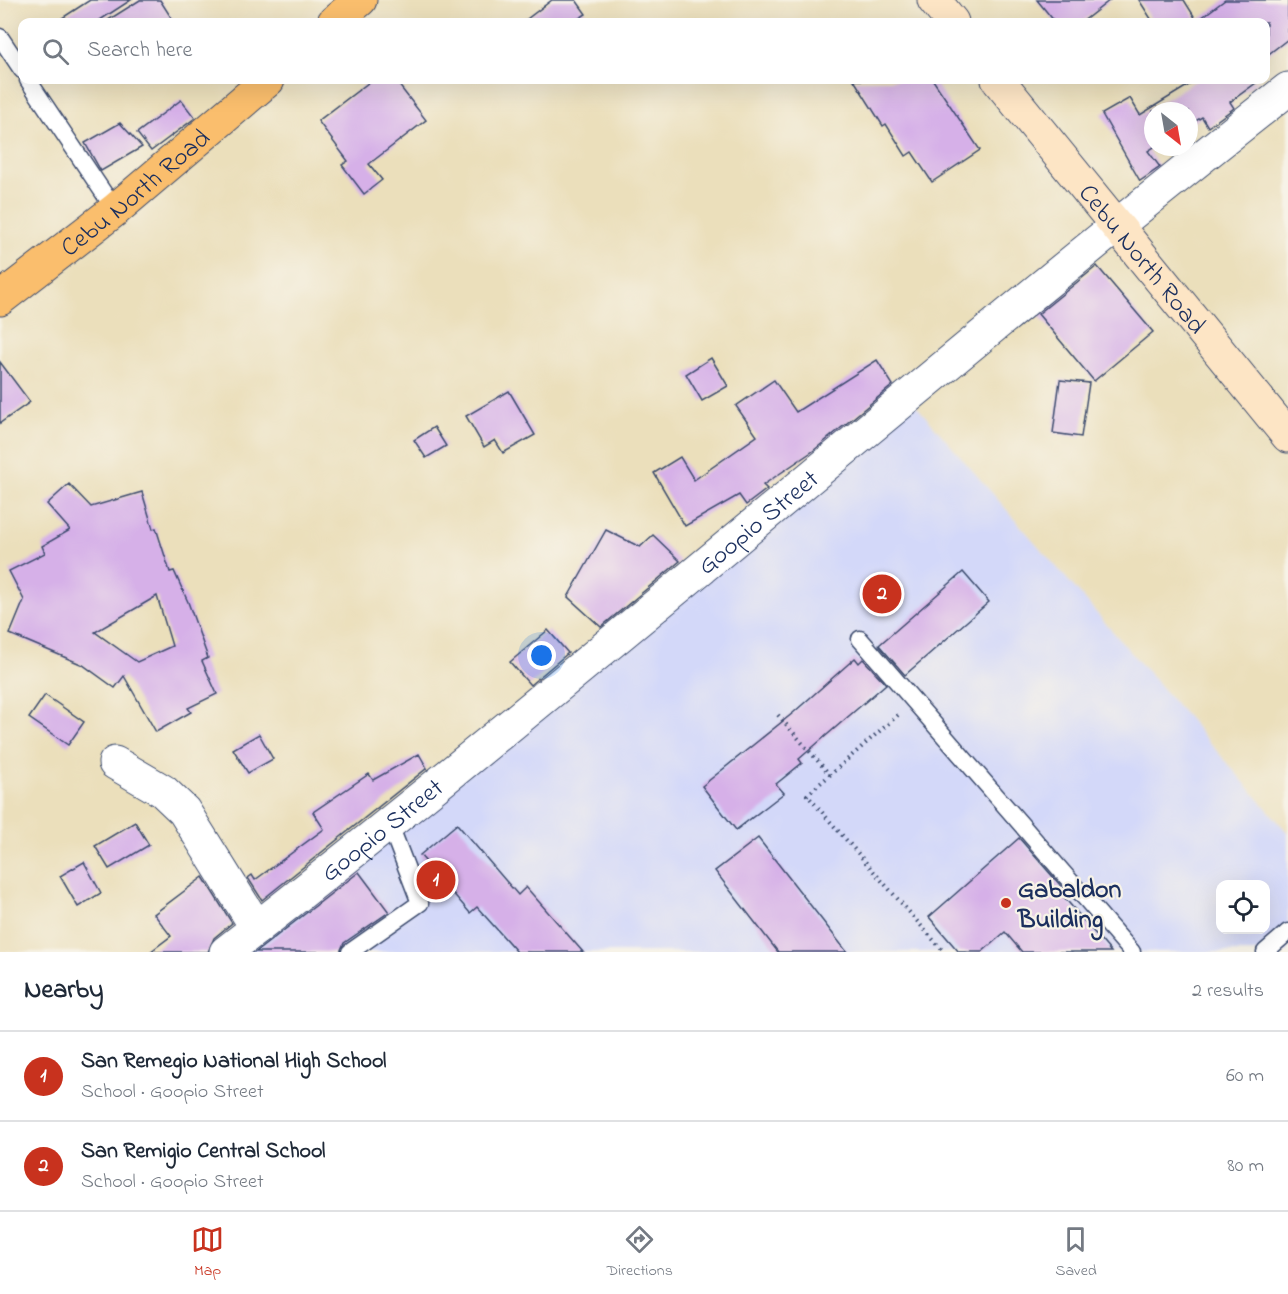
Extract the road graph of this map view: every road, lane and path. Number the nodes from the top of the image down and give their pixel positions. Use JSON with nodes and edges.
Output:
{"nodes":[{"id":1,"x":360,"y":0,"type":"edge"},
{"id":2,"x":934,"y":0,"type":"edge"},
{"id":3,"x":339,"y":18,"type":"edge"},
{"id":4,"x":949,"y":18,"type":"edge"},
{"id":5,"x":0,"y":37,"type":"edge"},
{"id":6,"x":18,"y":64,"type":"edge"},
{"id":7,"x":31,"y":84,"type":"edge"},
{"id":8,"x":263,"y":84,"type":"edge"},
{"id":9,"x":1001,"y":84,"type":"edge"},
{"id":10,"x":1288,"y":89,"type":"edge"},
{"id":11,"x":115,"y":210,"type":"junction"},
{"id":12,"x":1115,"y":225,"type":"junction"},
{"id":13,"x":0,"y":299,"type":"edge"},
{"id":14,"x":1288,"y":436,"type":"edge"},
{"id":15,"x":860,"y":639,"type":"dead end"},
{"id":16,"x":914,"y":701,"type":"junction"},
{"id":17,"x":778,"y":714,"type":"dead end"},
{"id":18,"x":115,"y":763,"type":"dead end"},
{"id":19,"x":830,"y":775,"type":"junction"},
{"id":20,"x":390,"y":825,"type":"junction"},
{"id":21,"x":257,"y":928,"type":"junction"},
{"id":22,"x":1288,"y":932,"type":"edge"},
{"id":23,"x":226,"y":952,"type":"edge"},
{"id":24,"x":350,"y":952,"type":"edge"},
{"id":25,"x":944,"y":952,"type":"edge"},
{"id":26,"x":1132,"y":952,"type":"edge"},
{"id":27,"x":1265,"y":952,"type":"edge"}],
"edges":[{"from":1,"to":3,"type":"highway"},
{"from":2,"to":4,"type":"main road"},
{"from":5,"to":6,"type":"lane"},
{"from":7,"to":11,"type":"lane"},
{"from":8,"to":11,"type":"highway","name":"Cebu North Road"},
{"from":9,"to":12,"type":"main road","name":"Cebu North Road"},
{"from":10,"to":12,"type":"street","name":"Goopio Street"},
{"from":11,"to":13,"type":"highway","name":"Cebu North Road"},
{"from":12,"to":14,"type":"main road","name":"Cebu North Road"},
{"from":12,"to":20,"type":"street","name":"Goopio Street"},
{"from":15,"to":16,"type":"lane"},
{"from":16,"to":19,"type":"path"},
{"from":16,"to":26,"type":"lane"},
{"from":17,"to":19,"type":"path"},
{"from":18,"to":21,"type":"street"},
{"from":19,"to":25,"type":"path"},
{"from":20,"to":21,"type":"street","name":"Goopio Street"},
{"from":20,"to":24,"type":"lane"},
{"from":21,"to":23,"type":"street","name":"Goopio Street"},
{"from":22,"to":27,"type":"lane"}]}
